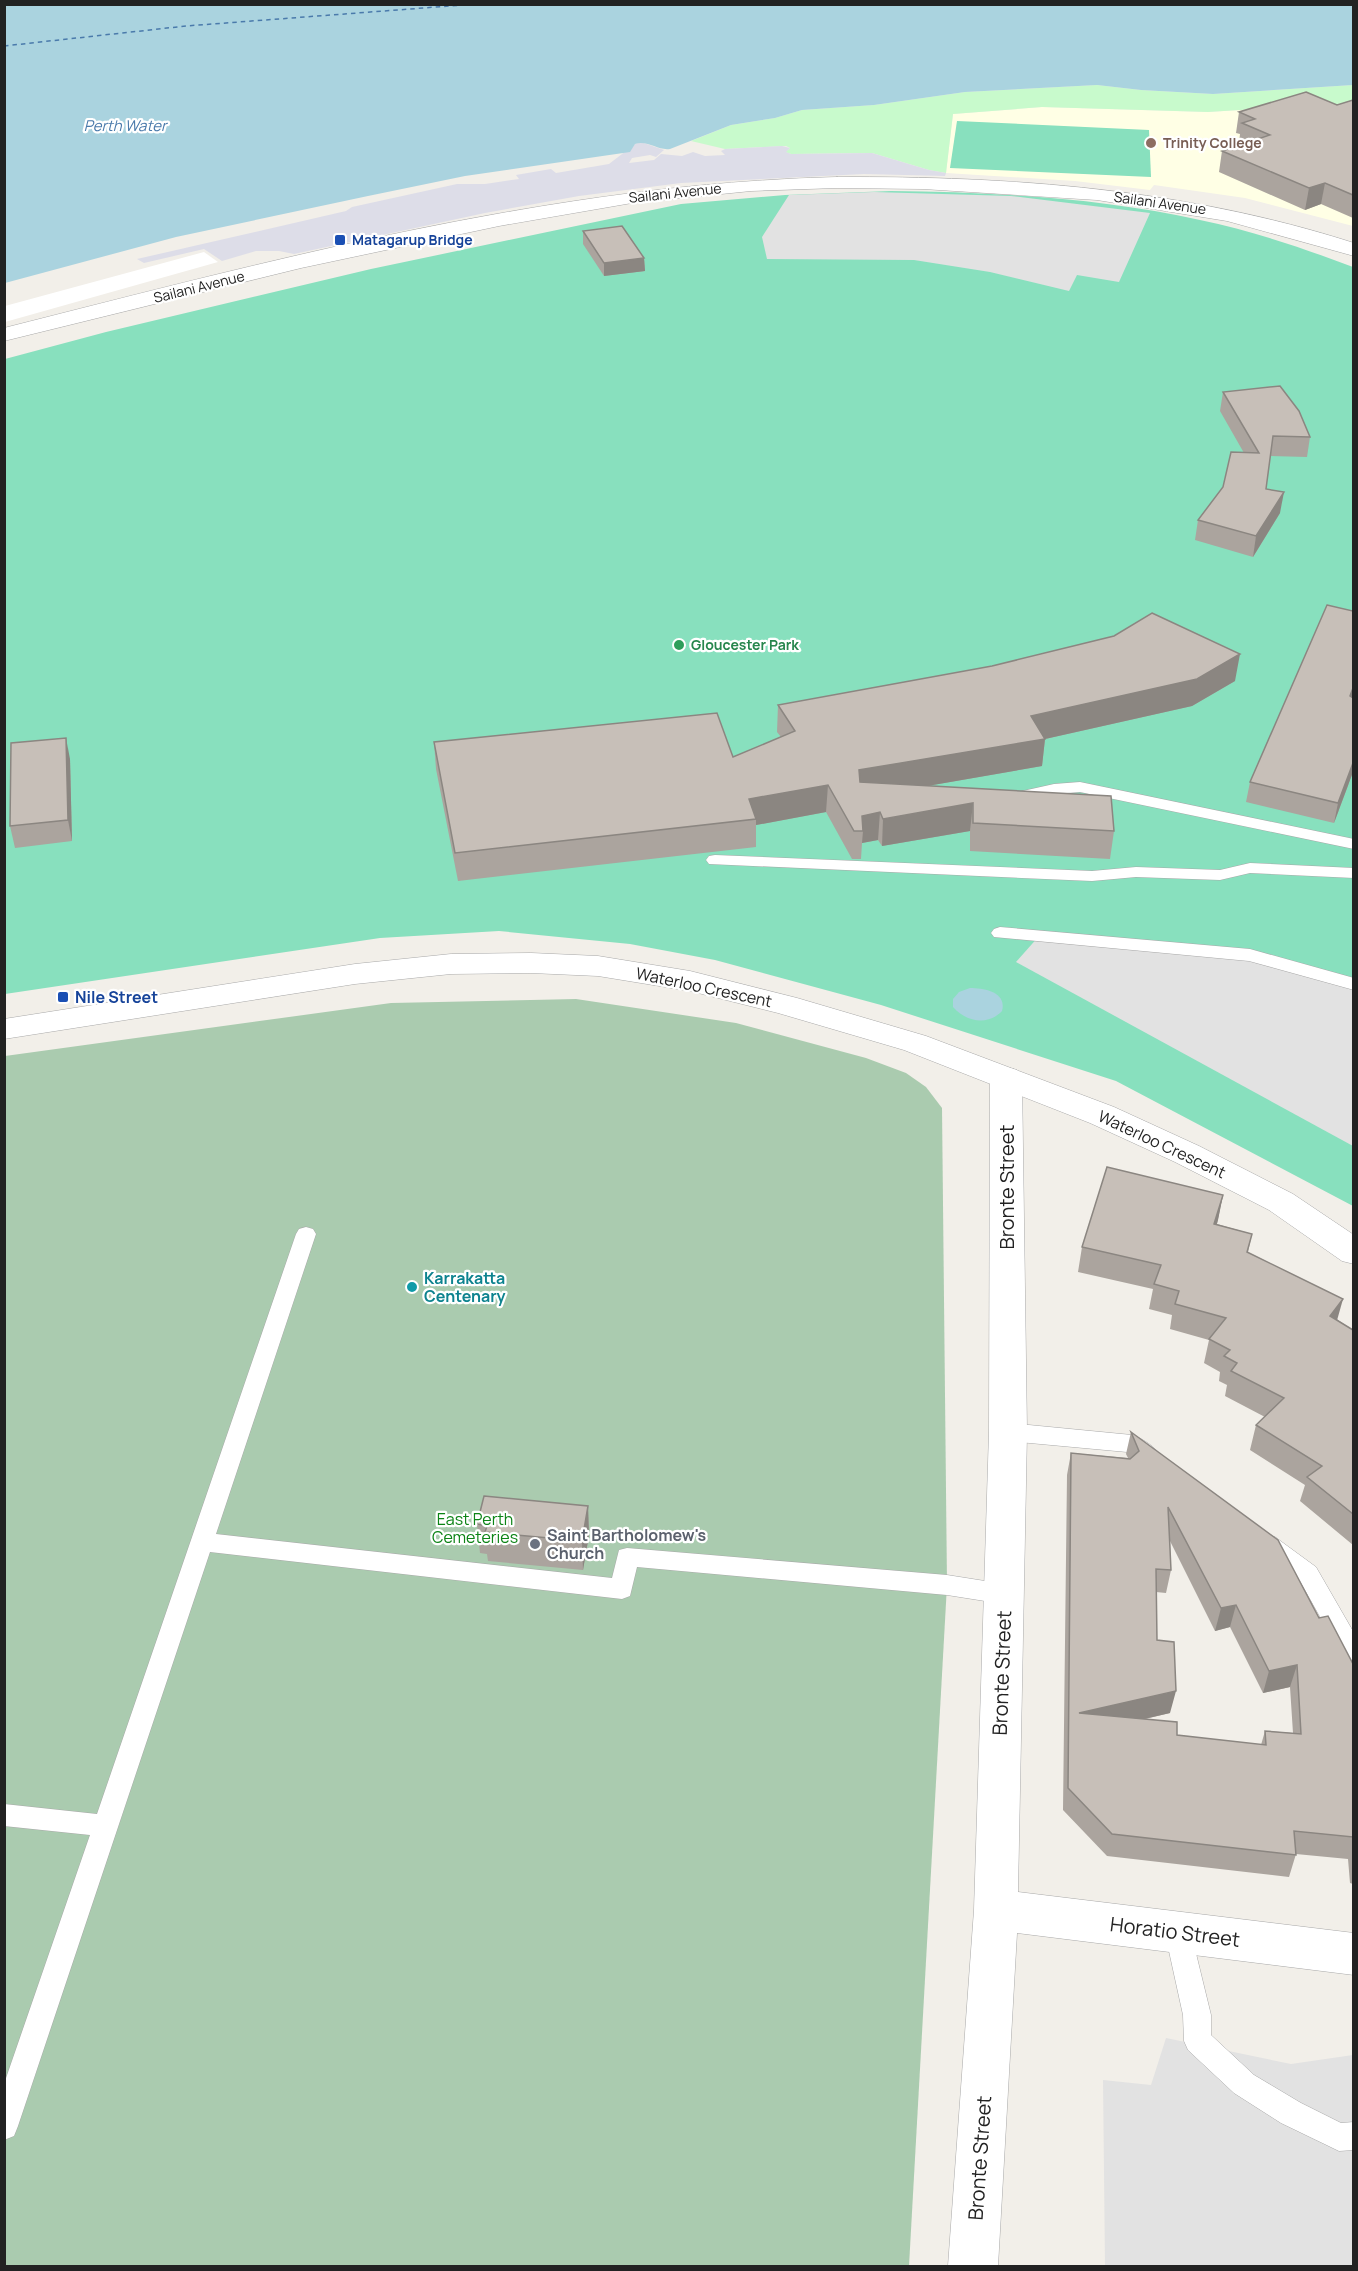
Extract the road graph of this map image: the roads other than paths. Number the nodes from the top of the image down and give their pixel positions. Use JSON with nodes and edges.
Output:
{"nodes":[{"id":1,"x":1353,"y":250,"type":"edge"},
{"id":2,"x":4,"y":335,"type":"edge"},
{"id":3,"x":1000,"y":802,"type":"edge"},
{"id":4,"x":1353,"y":844,"type":"edge"},
{"id":5,"x":715,"y":860,"type":"dead end"},
{"id":6,"x":1353,"y":873,"type":"edge"},
{"id":7,"x":999,"y":933,"type":"dead end"},
{"id":8,"x":1353,"y":984,"type":"edge"},
{"id":9,"x":4,"y":1029,"type":"edge"},
{"id":10,"x":1006,"y":1078,"type":"junction"},
{"id":11,"x":306,"y":1234,"type":"dead end"},
{"id":12,"x":1353,"y":1252,"type":"edge"},
{"id":13,"x":1008,"y":1432,"type":"junction"},
{"id":14,"x":1169,"y":1471,"type":"edge"},
{"id":15,"x":1252,"y":1533,"type":"edge"},
{"id":16,"x":202,"y":1542,"type":"junction"},
{"id":17,"x":1004,"y":1594,"type":"junction"},
{"id":18,"x":1353,"y":1656,"type":"edge"},
{"id":19,"x":4,"y":1815,"type":"edge"},
{"id":20,"x":107,"y":1826,"type":"junction"},
{"id":21,"x":996,"y":1910,"type":"junction"},
{"id":22,"x":1178,"y":1933,"type":"junction"},
{"id":23,"x":1353,"y":1953,"type":"edge"},
{"id":24,"x":4,"y":2126,"type":"edge"},
{"id":25,"x":1353,"y":2136,"type":"edge"},
{"id":26,"x":973,"y":2266,"type":"edge"}],
"edges":[{"from":1,"to":2,"type":"street","name":"Sailani Avenue"},
{"from":3,"to":4,"type":"lane"},
{"from":5,"to":6,"type":"lane"},
{"from":7,"to":8,"type":"lane"},
{"from":9,"to":10,"type":"street","name":"Waterloo Crescent"},
{"from":10,"to":12,"type":"street","name":"Waterloo Crescent"},
{"from":10,"to":13,"type":"street","name":"Bronte Street"},
{"from":11,"to":16,"type":"lane"},
{"from":13,"to":14,"type":"lane"},
{"from":13,"to":17,"type":"street","name":"Bronte Street"},
{"from":15,"to":18,"type":"lane"},
{"from":16,"to":17,"type":"lane"},
{"from":16,"to":20,"type":"lane"},
{"from":17,"to":21,"type":"street","name":"Bronte Street"},
{"from":19,"to":20,"type":"lane"},
{"from":20,"to":24,"type":"lane"},
{"from":21,"to":22,"type":"street","name":"Horatio Street"},
{"from":21,"to":26,"type":"street","name":"Bronte Street"},
{"from":22,"to":23,"type":"street","name":"Horatio Street"},
{"from":22,"to":25,"type":"lane"}]}
